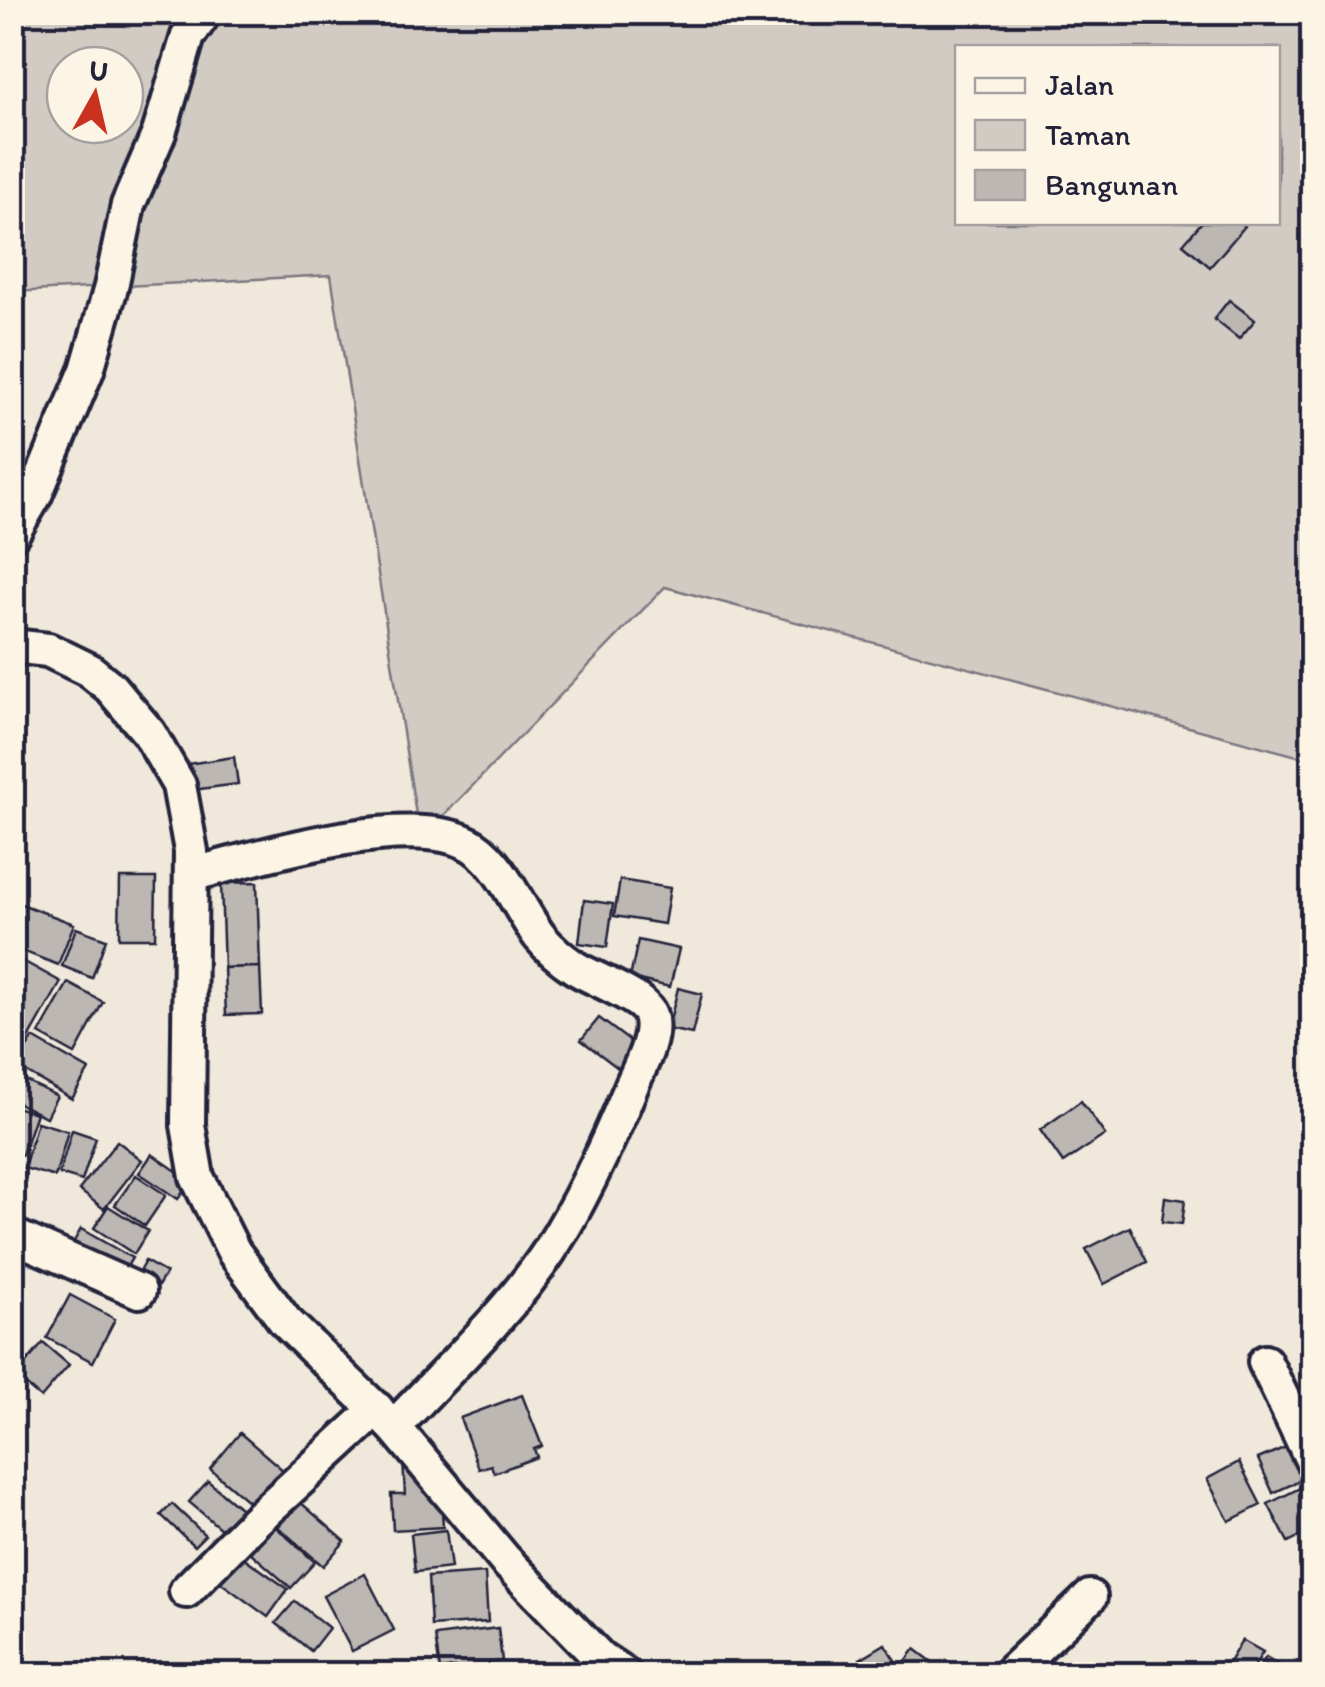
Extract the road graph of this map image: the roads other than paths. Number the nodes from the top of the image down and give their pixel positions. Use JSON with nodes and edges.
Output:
{"nodes":[{"id":1,"x":205,"y":12,"type":"edge"},
{"id":2,"x":12,"y":534,"type":"edge"},
{"id":3,"x":12,"y":646,"type":"edge"},
{"id":4,"x":192,"y":875,"type":"junction"},
{"id":5,"x":12,"y":1234,"type":"edge"},
{"id":6,"x":139,"y":1292,"type":"dead end"},
{"id":7,"x":1265,"y":1362,"type":"dead end"},
{"id":8,"x":386,"y":1418,"type":"junction"},
{"id":9,"x":1312,"y":1460,"type":"edge"},
{"id":10,"x":186,"y":1591,"type":"dead end"},
{"id":11,"x":1090,"y":1597,"type":"dead end"},
{"id":12,"x":624,"y":1674,"type":"edge"},
{"id":13,"x":1009,"y":1674,"type":"edge"}],
"edges":[{"from":1,"to":2,"type":"street"},
{"from":3,"to":4,"type":"street"},
{"from":4,"to":8,"type":"street"},
{"from":4,"to":8,"type":"street"},
{"from":5,"to":6,"type":"street"},
{"from":7,"to":9,"type":"street"},
{"from":8,"to":10,"type":"street"},
{"from":8,"to":12,"type":"street"},
{"from":11,"to":13,"type":"street"}]}
